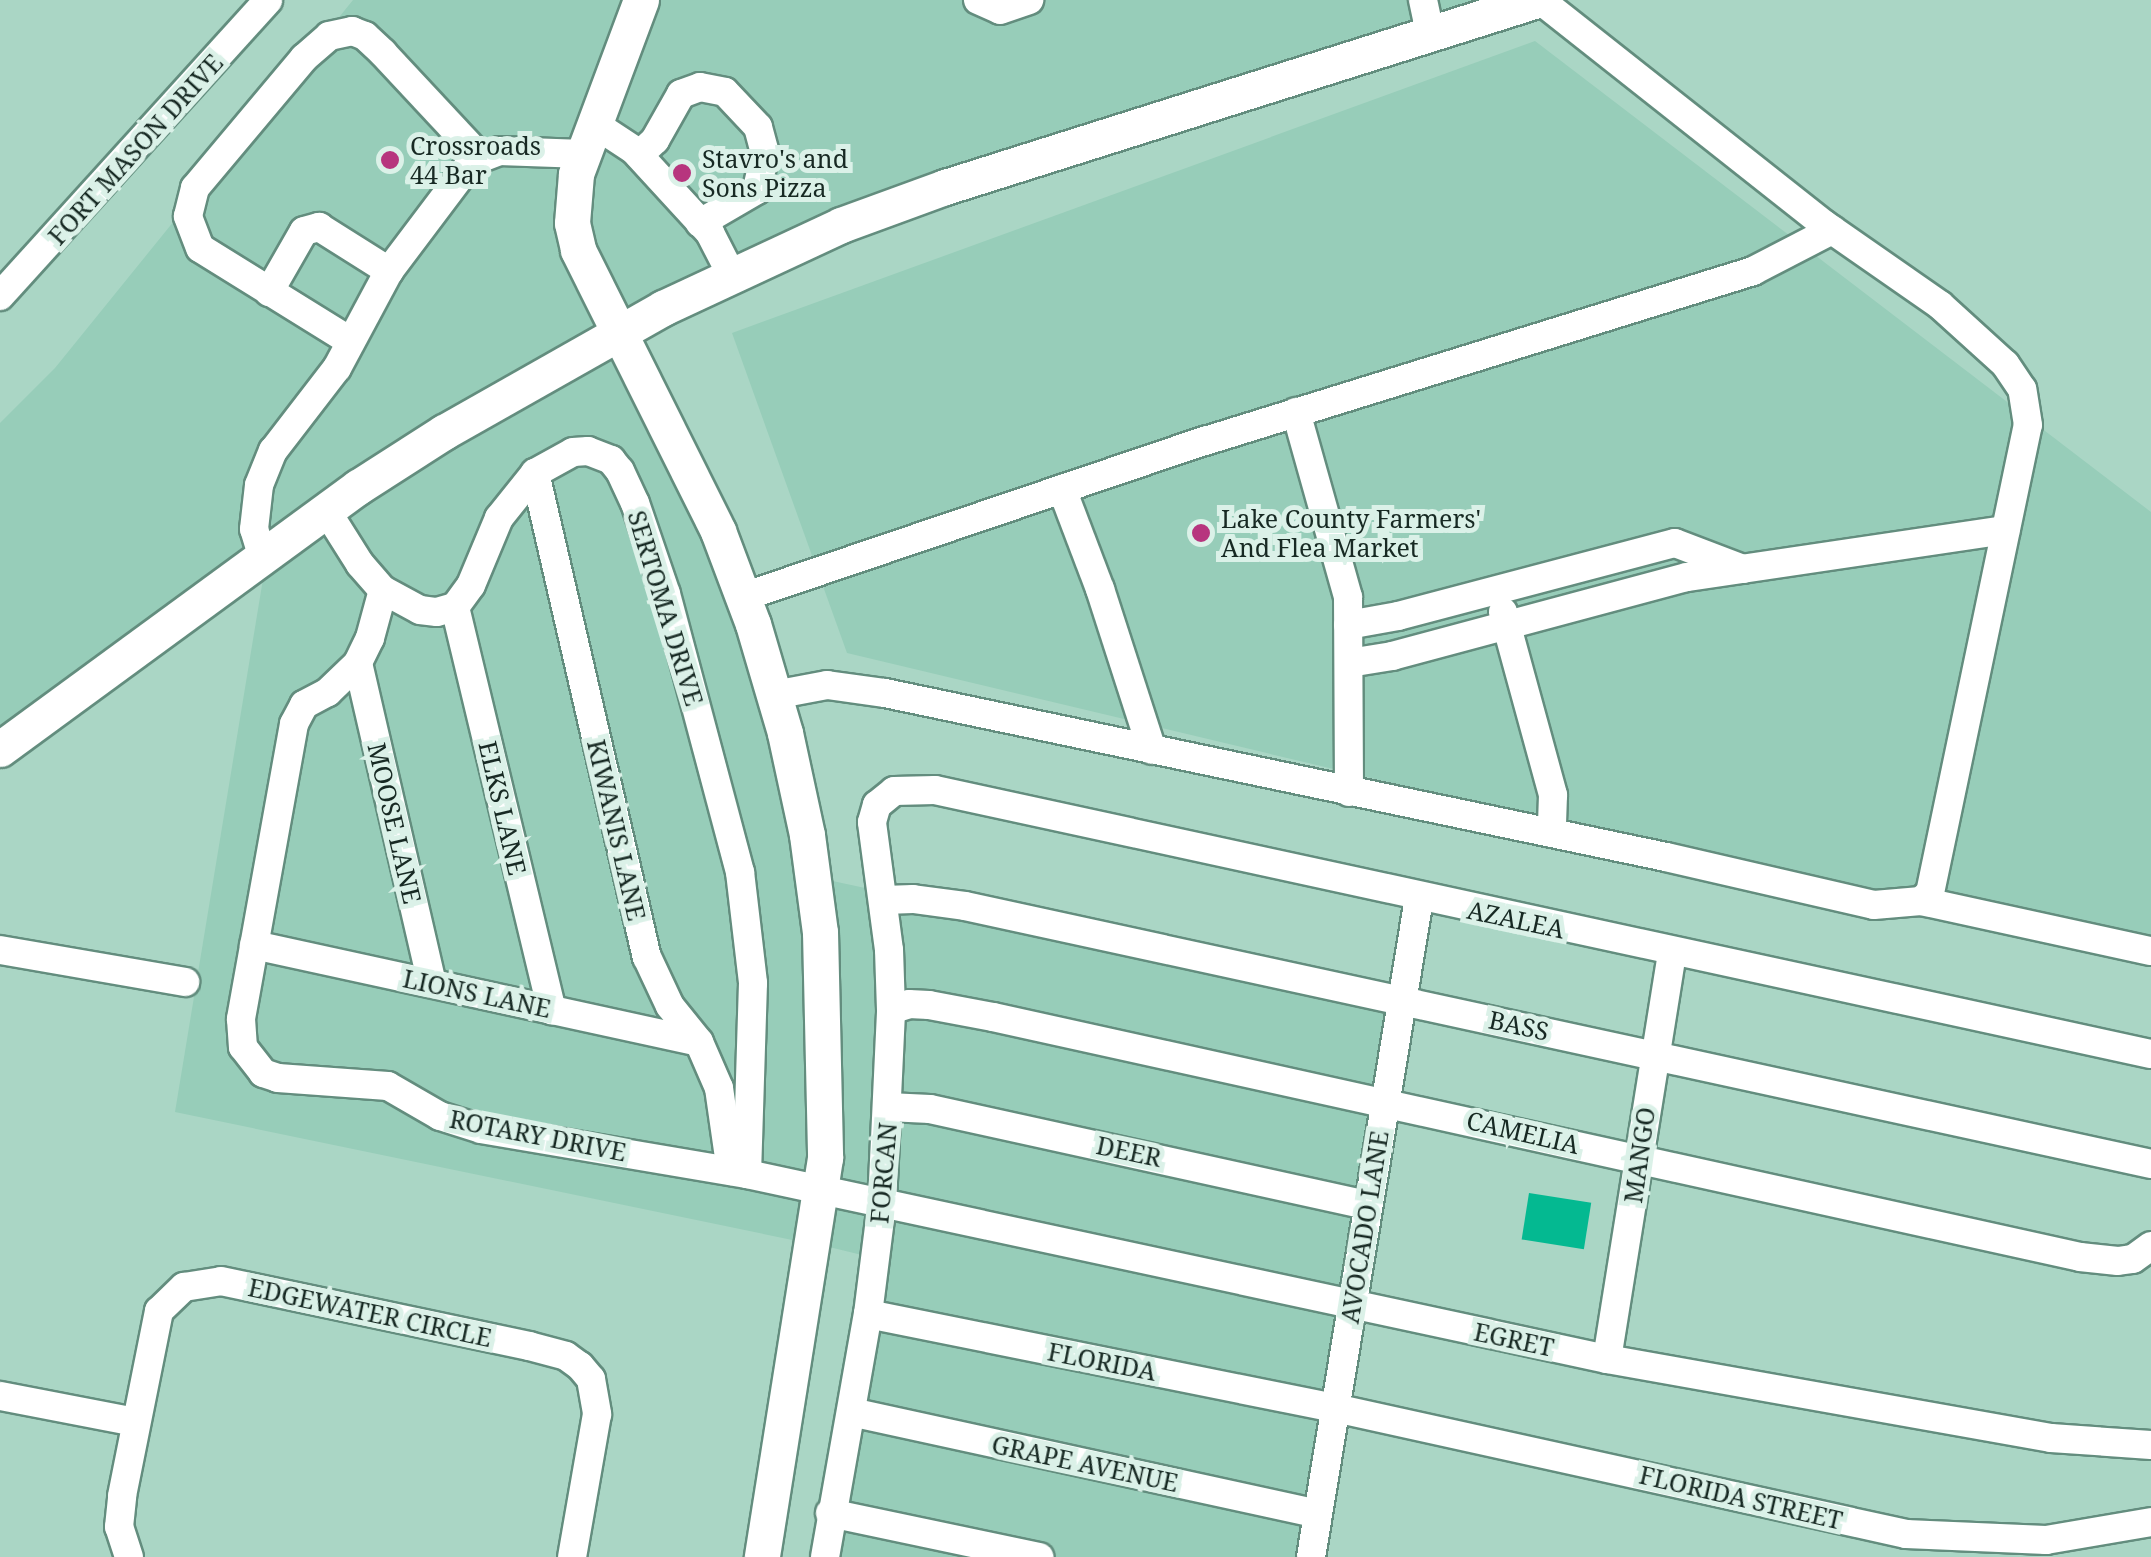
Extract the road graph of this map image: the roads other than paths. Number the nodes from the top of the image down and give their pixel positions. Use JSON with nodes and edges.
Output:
{"nodes":[{"id":1,"x":268,"y":0,"type":"edge"},
{"id":2,"x":641,"y":0,"type":"edge"},
{"id":3,"x":978,"y":0,"type":"edge"},
{"id":4,"x":1029,"y":0,"type":"edge"},
{"id":5,"x":1538,"y":0,"type":"edge"},
{"id":6,"x":1427,"y":17,"type":"edge"},
{"id":7,"x":590,"y":140,"type":"junction"},
{"id":8,"x":639,"y":155,"type":"junction"},
{"id":9,"x":481,"y":158,"type":"junction"},
{"id":10,"x":700,"y":223,"type":"junction"},
{"id":11,"x":1832,"y":230,"type":"junction"},
{"id":12,"x":388,"y":271,"type":"junction"},
{"id":13,"x":732,"y":276,"type":"junction"},
{"id":14,"x":269,"y":292,"type":"junction"},
{"id":15,"x":0,"y":296,"type":"edge"},
{"id":16,"x":618,"y":333,"type":"junction"},
{"id":17,"x":350,"y":341,"type":"junction"},
{"id":18,"x":1296,"y":412,"type":"junction"},
{"id":19,"x":536,"y":474,"type":"junction"},
{"id":20,"x":1062,"y":489,"type":"junction"},
{"id":21,"x":326,"y":510,"type":"junction"},
{"id":22,"x":2006,"y":530,"type":"junction"},
{"id":23,"x":262,"y":555,"type":"junction"},
{"id":24,"x":1744,"y":570,"type":"junction"},
{"id":25,"x":1496,"y":589,"type":"junction"},
{"id":26,"x":383,"y":590,"type":"junction"},
{"id":27,"x":743,"y":597,"type":"junction"},
{"id":28,"x":455,"y":607,"type":"junction"},
{"id":29,"x":1348,"y":625,"type":"junction"},
{"id":30,"x":1506,"y":626,"type":"junction"},
{"id":31,"x":358,"y":663,"type":"junction"},
{"id":32,"x":1349,"y":663,"type":"junction"},
{"id":33,"x":774,"y":695,"type":"junction"},
{"id":34,"x":0,"y":749,"type":"edge"},
{"id":35,"x":1152,"y":750,"type":"junction"},
{"id":36,"x":1348,"y":792,"type":"junction"},
{"id":37,"x":883,"y":797,"type":"joint"},
{"id":38,"x":1552,"y":834,"type":"junction"},
{"id":39,"x":1419,"y":898,"type":"junction"},
{"id":40,"x":884,"y":900,"type":"junction"},
{"id":41,"x":1921,"y":901,"type":"junction"},
{"id":42,"x":254,"y":946,"type":"junction"},
{"id":43,"x":0,"y":950,"type":"edge"},
{"id":44,"x":2151,"y":951,"type":"edge"},
{"id":45,"x":1672,"y":952,"type":"junction"},
{"id":46,"x":185,"y":982,"type":"dead end"},
{"id":47,"x":432,"y":984,"type":"junction"},
{"id":48,"x":1402,"y":1000,"type":"junction"},
{"id":49,"x":552,"y":1010,"type":"junction"},
{"id":50,"x":890,"y":1010,"type":"junction"},
{"id":51,"x":699,"y":1042,"type":"junction"},
{"id":52,"x":1654,"y":1054,"type":"junction"},
{"id":53,"x":2151,"y":1054,"type":"edge"},
{"id":54,"x":1385,"y":1100,"type":"junction"},
{"id":55,"x":888,"y":1107,"type":"junction"},
{"id":56,"x":1636,"y":1157,"type":"junction"},
{"id":57,"x":2151,"y":1164,"type":"edge"},
{"id":58,"x":739,"y":1173,"type":"junction"},
{"id":59,"x":821,"y":1190,"type":"junction"},
{"id":60,"x":882,"y":1203,"type":"junction"},
{"id":61,"x":1367,"y":1204,"type":"junction"},
{"id":62,"x":2151,"y":1246,"type":"edge"},
{"id":63,"x":1351,"y":1305,"type":"junction"},
{"id":64,"x":868,"y":1314,"type":"junction"},
{"id":65,"x":1607,"y":1359,"type":"junction"},
{"id":66,"x":0,"y":1396,"type":"edge"},
{"id":67,"x":1334,"y":1408,"type":"junction"},
{"id":68,"x":851,"y":1412,"type":"junction"},
{"id":69,"x":136,"y":1422,"type":"junction"},
{"id":70,"x":2151,"y":1445,"type":"edge"},
{"id":71,"x":830,"y":1512,"type":"junction"},
{"id":72,"x":1318,"y":1514,"type":"junction"},
{"id":73,"x":2151,"y":1522,"type":"edge"},
{"id":74,"x":826,"y":1553,"type":"edge"},
{"id":75,"x":129,"y":1557,"type":"edge"},
{"id":76,"x":572,"y":1557,"type":"edge"},
{"id":77,"x":762,"y":1557,"type":"edge"},
{"id":78,"x":1039,"y":1557,"type":"edge"},
{"id":79,"x":1311,"y":1557,"type":"edge"}],
"edges":[{"from":1,"to":15,"type":"street","name":"FORT MASON DRIVE"},
{"from":2,"to":7,"type":"main road"},
{"from":3,"to":4,"type":"street"},
{"from":5,"to":6,"type":"main road"},
{"from":5,"to":11,"type":"street"},
{"from":6,"to":13,"type":"main road"},
{"from":7,"to":8,"type":"street"},
{"from":7,"to":9,"type":"street"},
{"from":7,"to":16,"type":"main road"},
{"from":8,"to":10,"type":"street"},
{"from":8,"to":10,"type":"street"},
{"from":9,"to":12,"type":"street"},
{"from":9,"to":14,"type":"street"},
{"from":10,"to":13,"type":"street"},
{"from":11,"to":18,"type":"street"},
{"from":11,"to":22,"type":"street"},
{"from":12,"to":14,"type":"street"},
{"from":12,"to":17,"type":"street"},
{"from":13,"to":16,"type":"main road"},
{"from":14,"to":17,"type":"street"},
{"from":16,"to":21,"type":"main road"},
{"from":16,"to":27,"type":"main road"},
{"from":17,"to":23,"type":"street"},
{"from":18,"to":20,"type":"street"},
{"from":18,"to":29,"type":"street"},
{"from":19,"to":28,"type":"street","name":"SERTOMA DRIVE"},
{"from":19,"to":51,"type":"street","name":"KIWANIS LANE"},
{"from":19,"to":58,"type":"street","name":"SERTOMA DRIVE"},
{"from":20,"to":27,"type":"street"},
{"from":20,"to":35,"type":"street"},
{"from":21,"to":23,"type":"main road"},
{"from":21,"to":26,"type":"street"},
{"from":22,"to":24,"type":"street"},
{"from":22,"to":41,"type":"street"},
{"from":23,"to":34,"type":"main road"},
{"from":24,"to":25,"type":"street"},
{"from":24,"to":30,"type":"street"},
{"from":25,"to":29,"type":"street"},
{"from":25,"to":30,"type":"street"},
{"from":26,"to":28,"type":"street"},
{"from":26,"to":31,"type":"street"},
{"from":27,"to":33,"type":"main road"},
{"from":28,"to":49,"type":"street","name":"ELKS LANE"},
{"from":29,"to":32,"type":"street"},
{"from":30,"to":32,"type":"street"},
{"from":30,"to":38,"type":"street"},
{"from":31,"to":42,"type":"street","name":"ROTARY DRIVE"},
{"from":31,"to":47,"type":"street","name":"MOOSE LANE"},
{"from":32,"to":36,"type":"street"},
{"from":33,"to":35,"type":"street"},
{"from":33,"to":59,"type":"main road"},
{"from":35,"to":36,"type":"street"},
{"from":36,"to":38,"type":"street"},
{"from":37,"to":39,"type":"street","name":"AZALEA"},
{"from":37,"to":40,"type":"street","name":"FORCAN"},
{"from":38,"to":41,"type":"street"},
{"from":39,"to":45,"type":"street","name":"AZALEA"},
{"from":39,"to":48,"type":"street","name":"AVOCADO LANE"},
{"from":40,"to":48,"type":"street","name":"BASS"},
{"from":40,"to":50,"type":"street","name":"FORCAN"},
{"from":41,"to":44,"type":"street"},
{"from":42,"to":47,"type":"street","name":"LIONS LANE"},
{"from":42,"to":58,"type":"street","name":"ROTARY DRIVE"},
{"from":43,"to":46,"type":"street"},
{"from":45,"to":52,"type":"street","name":"MANGO"},
{"from":45,"to":53,"type":"street","name":"AZALEA"},
{"from":47,"to":49,"type":"street","name":"LIONS LANE"},
{"from":48,"to":52,"type":"street","name":"BASS"},
{"from":48,"to":54,"type":"street","name":"AVOCADO LANE"},
{"from":49,"to":51,"type":"street","name":"LIONS LANE"},
{"from":50,"to":54,"type":"street","name":"CAMELIA"},
{"from":50,"to":55,"type":"street","name":"FORCAN"},
{"from":51,"to":58,"type":"street","name":"KIWANIS LANE"},
{"from":52,"to":56,"type":"street","name":"MANGO"},
{"from":52,"to":57,"type":"street","name":"BASS"},
{"from":54,"to":56,"type":"street","name":"CAMELIA"},
{"from":54,"to":61,"type":"street","name":"AVOCADO LANE"},
{"from":55,"to":60,"type":"street","name":"FORCAN"},
{"from":55,"to":61,"type":"street","name":"DEER"},
{"from":56,"to":62,"type":"street","name":"CAMELIA"},
{"from":56,"to":65,"type":"street","name":"MANGO"},
{"from":58,"to":59,"type":"street","name":"ROTARY DRIVE"},
{"from":59,"to":60,"type":"street","name":"ROTARY DRIVE"},
{"from":59,"to":77,"type":"main road"},
{"from":60,"to":63,"type":"street","name":"EGRET"},
{"from":60,"to":64,"type":"street","name":"FORCAN"},
{"from":61,"to":63,"type":"street","name":"AVOCADO LANE"},
{"from":63,"to":65,"type":"street","name":"EGRET"},
{"from":63,"to":67,"type":"street","name":"AVOCADO LANE"},
{"from":64,"to":67,"type":"street","name":"FLORIDA"},
{"from":64,"to":68,"type":"street","name":"FORCAN"},
{"from":65,"to":70,"type":"street","name":"EGRET"},
{"from":66,"to":69,"type":"street"},
{"from":67,"to":72,"type":"street","name":"AVOCADO LANE"},
{"from":67,"to":73,"type":"street","name":"FLORIDA STREET"},
{"from":68,"to":71,"type":"street","name":"FORCAN"},
{"from":68,"to":72,"type":"street","name":"GRAPE AVENUE"},
{"from":69,"to":75,"type":"street","name":"EDGEWATER CIRCLE"},
{"from":69,"to":76,"type":"street","name":"EDGEWATER CIRCLE"},
{"from":71,"to":74,"type":"street","name":"FORCAN"},
{"from":71,"to":78,"type":"street"},
{"from":72,"to":79,"type":"street","name":"AVOCADO LANE"}]}
